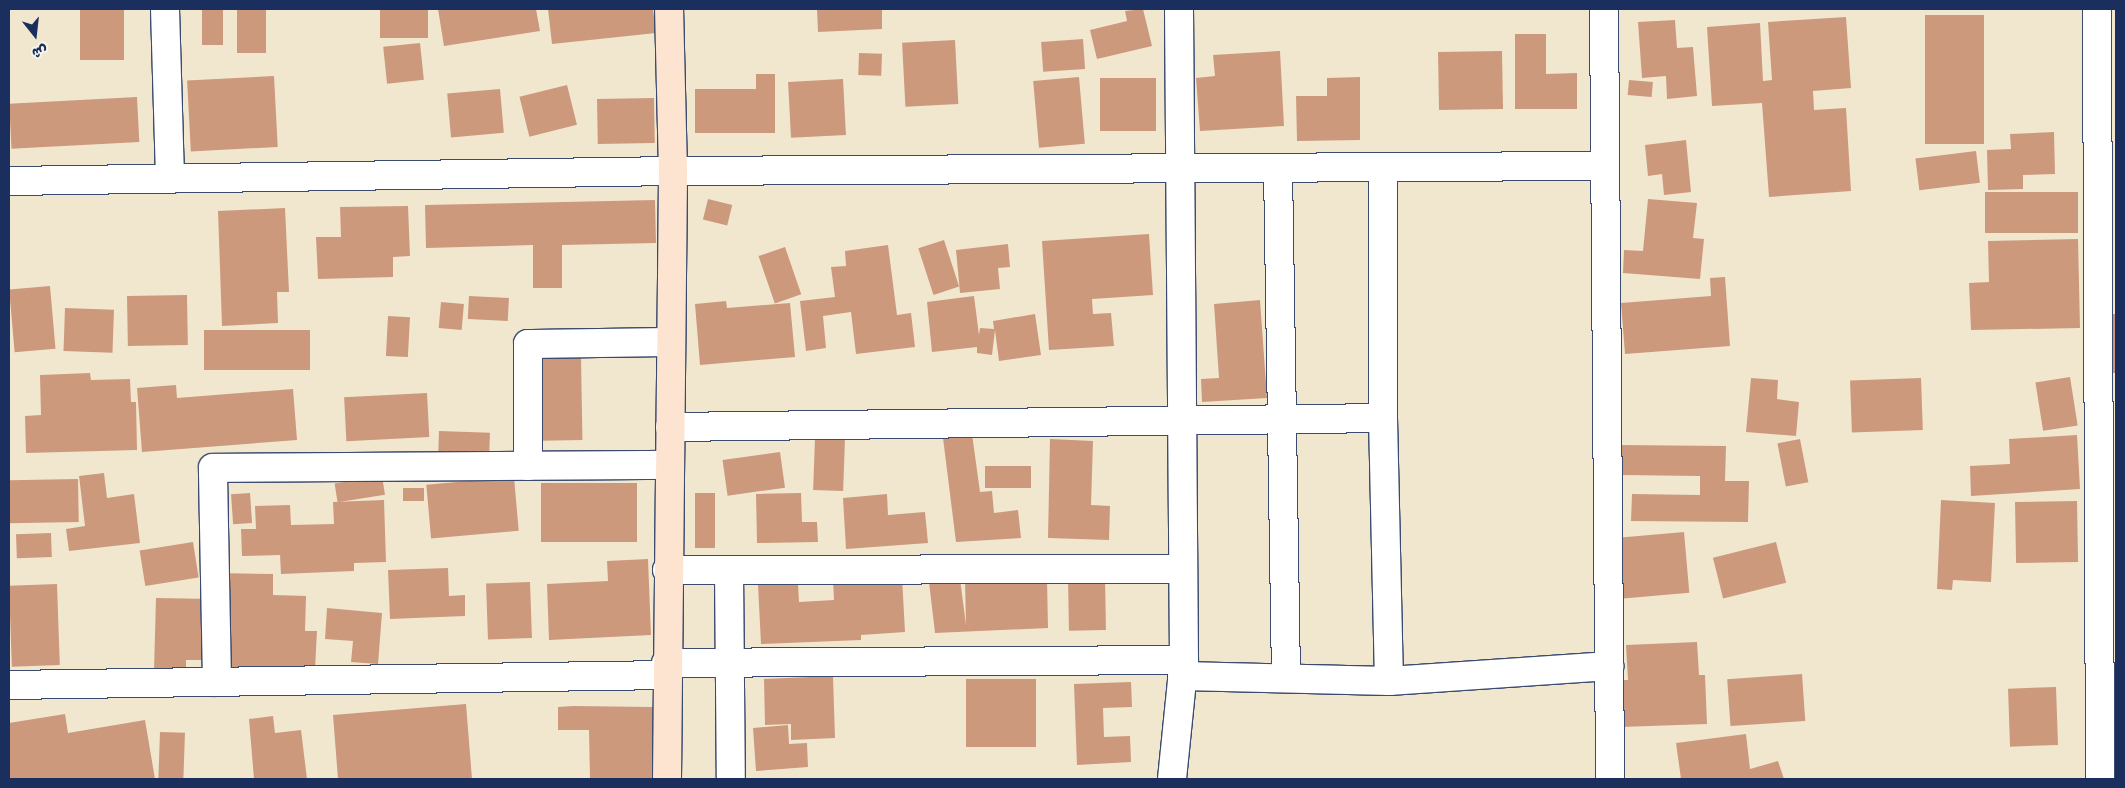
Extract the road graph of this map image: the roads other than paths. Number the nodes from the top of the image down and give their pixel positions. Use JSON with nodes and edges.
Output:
{"nodes":[{"id":1,"x":165,"y":9,"type":"edge"},
{"id":2,"x":669,"y":9,"type":"edge"},
{"id":3,"x":1179,"y":9,"type":"edge"},
{"id":4,"x":1604,"y":9,"type":"edge"},
{"id":5,"x":2097,"y":9,"type":"edge"},
{"id":6,"x":1604,"y":166,"type":"junction"},
{"id":7,"x":1383,"y":167,"type":"junction"},
{"id":8,"x":1180,"y":168,"type":"junction"},
{"id":9,"x":1278,"y":168,"type":"junction"},
{"id":10,"x":673,"y":171,"type":"junction"},
{"id":11,"x":170,"y":179,"type":"junction"},
{"id":12,"x":9,"y":181,"type":"edge"},
{"id":13,"x":671,"y":342,"type":"junction"},
{"id":14,"x":1383,"y":418,"type":"junction"},
{"id":15,"x":1280,"y":420,"type":"junction"},
{"id":16,"x":1182,"y":421,"type":"junction"},
{"id":17,"x":670,"y":427,"type":"junction"},
{"id":18,"x":669,"y":465,"type":"junction"},
{"id":19,"x":528,"y":466,"type":"junction"},
{"id":20,"x":1183,"y":569,"type":"junction"},
{"id":21,"x":667,"y":570,"type":"junction"},
{"id":22,"x":729,"y":570,"type":"junction"},
{"id":23,"x":730,"y":661,"type":"junction"},
{"id":24,"x":1609,"y":666,"type":"junction"},
{"id":25,"x":1183,"y":668,"type":"junction"},
{"id":26,"x":666,"y":669,"type":"junction"},
{"id":27,"x":1286,"y":678,"type":"junction"},
{"id":28,"x":1389,"y":680,"type":"junction"},
{"id":29,"x":217,"y":682,"type":"junction"},
{"id":30,"x":9,"y":685,"type":"edge"},
{"id":31,"x":667,"y":779,"type":"edge"},
{"id":32,"x":731,"y":779,"type":"edge"},
{"id":33,"x":1172,"y":779,"type":"edge"},
{"id":34,"x":1610,"y":779,"type":"edge"},
{"id":35,"x":2100,"y":779,"type":"edge"}],
"edges":[{"from":1,"to":11,"type":"street"},
{"from":2,"to":10,"type":"main road"},
{"from":3,"to":8,"type":"street"},
{"from":4,"to":6,"type":"street"},
{"from":5,"to":35,"type":"street"},
{"from":6,"to":7,"type":"street"},
{"from":6,"to":24,"type":"street"},
{"from":7,"to":9,"type":"street"},
{"from":7,"to":14,"type":"street"},
{"from":8,"to":9,"type":"street"},
{"from":8,"to":10,"type":"street"},
{"from":8,"to":16,"type":"street"},
{"from":9,"to":15,"type":"street"},
{"from":10,"to":11,"type":"street"},
{"from":10,"to":13,"type":"main road"},
{"from":11,"to":12,"type":"street"},
{"from":13,"to":17,"type":"main road"},
{"from":13,"to":19,"type":"street"},
{"from":14,"to":15,"type":"street"},
{"from":14,"to":28,"type":"street"},
{"from":15,"to":16,"type":"street"},
{"from":15,"to":27,"type":"street"},
{"from":16,"to":17,"type":"street"},
{"from":16,"to":20,"type":"street"},
{"from":17,"to":18,"type":"main road"},
{"from":18,"to":19,"type":"street"},
{"from":18,"to":21,"type":"main road"},
{"from":19,"to":29,"type":"street"},
{"from":20,"to":22,"type":"street"},
{"from":20,"to":25,"type":"street"},
{"from":21,"to":22,"type":"street"},
{"from":21,"to":26,"type":"main road"},
{"from":22,"to":23,"type":"street"},
{"from":23,"to":25,"type":"street"},
{"from":23,"to":26,"type":"street"},
{"from":23,"to":32,"type":"street"},
{"from":24,"to":28,"type":"street"},
{"from":24,"to":34,"type":"street"},
{"from":25,"to":27,"type":"street"},
{"from":25,"to":33,"type":"street"},
{"from":26,"to":29,"type":"street"},
{"from":26,"to":31,"type":"main road"},
{"from":27,"to":28,"type":"street"},
{"from":29,"to":30,"type":"street"}]}
